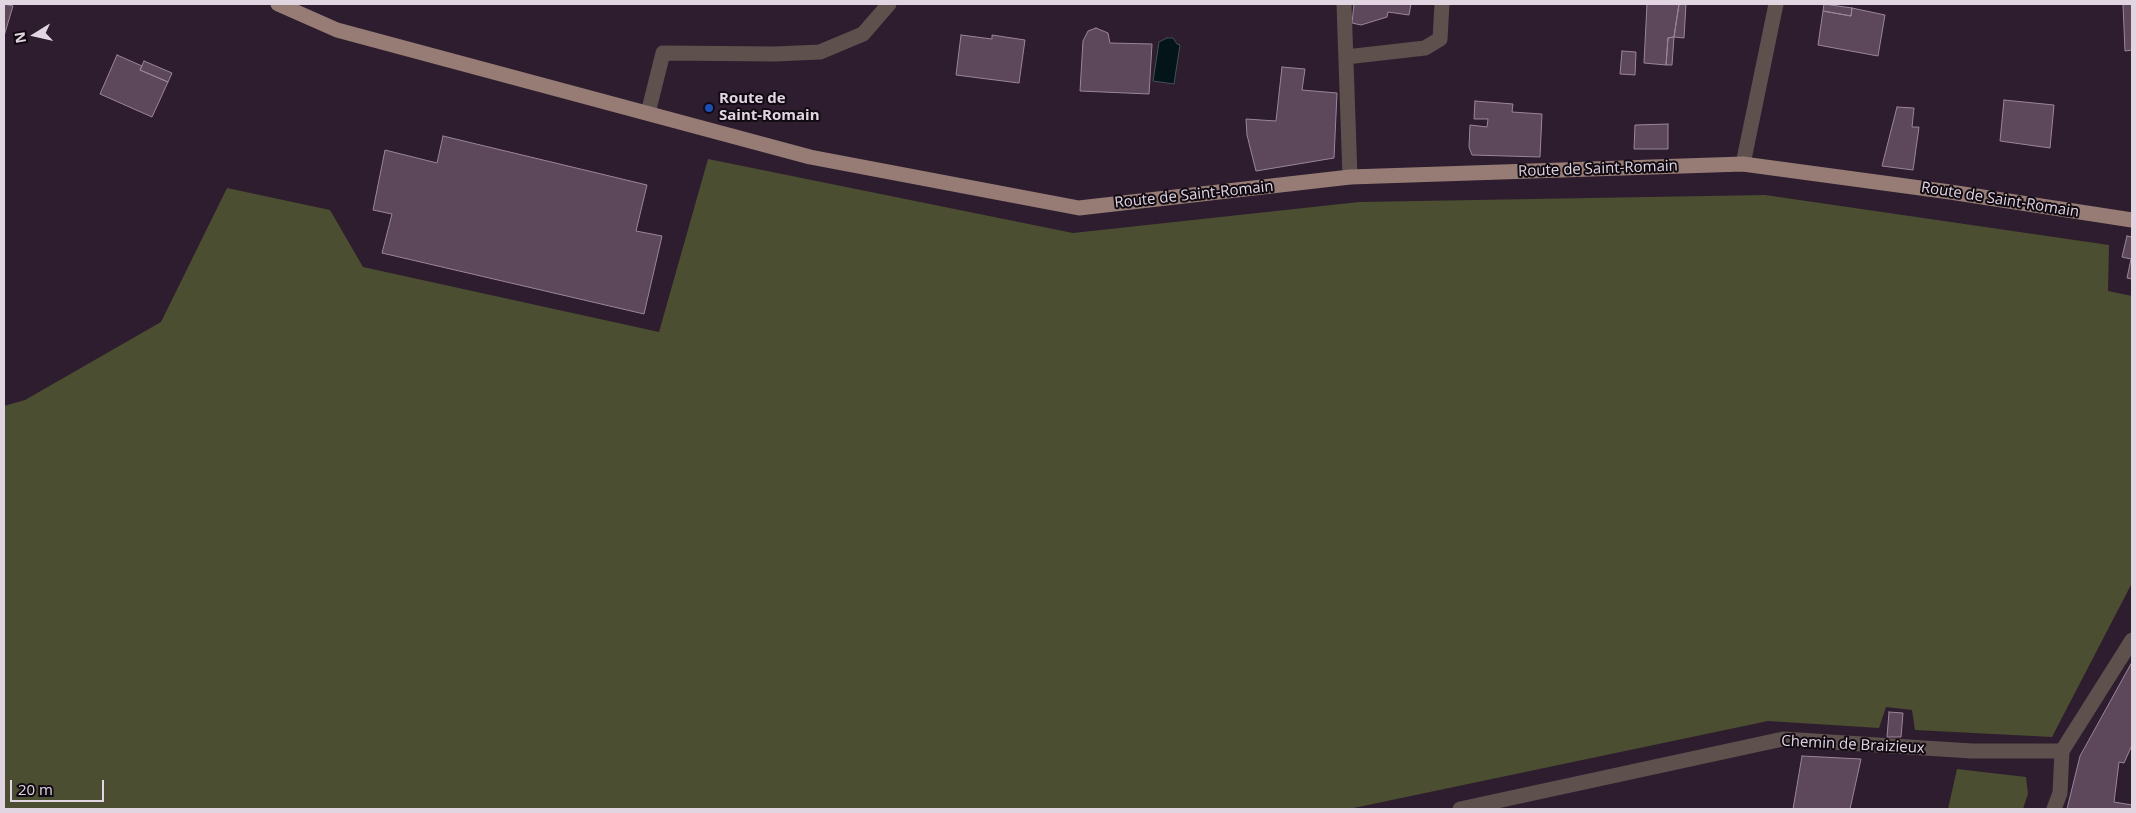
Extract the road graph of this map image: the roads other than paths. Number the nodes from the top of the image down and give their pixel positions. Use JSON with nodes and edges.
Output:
{"nodes":[{"id":1,"x":278,"y":4,"type":"edge"},
{"id":2,"x":889,"y":4,"type":"edge"},
{"id":3,"x":1344,"y":4,"type":"edge"},
{"id":4,"x":1442,"y":4,"type":"edge"},
{"id":5,"x":1776,"y":4,"type":"edge"},
{"id":6,"x":1346,"y":57,"type":"junction"},
{"id":7,"x":648,"y":113,"type":"junction"},
{"id":8,"x":1743,"y":164,"type":"junction"},
{"id":9,"x":1350,"y":177,"type":"junction"},
{"id":10,"x":2132,"y":220,"type":"edge"},
{"id":11,"x":2132,"y":640,"type":"edge"},
{"id":12,"x":2062,"y":751,"type":"junction"},
{"id":13,"x":1460,"y":809,"type":"edge"},
{"id":14,"x":2054,"y":809,"type":"edge"}],
"edges":[{"from":1,"to":7,"type":"main road","name":"Route de Saint-Romain"},
{"from":2,"to":7,"type":"street"},
{"from":3,"to":6,"type":"street"},
{"from":4,"to":6,"type":"street"},
{"from":5,"to":8,"type":"street"},
{"from":6,"to":9,"type":"street"},
{"from":7,"to":9,"type":"main road","name":"Route de Saint-Romain"},
{"from":8,"to":9,"type":"main road","name":"Route de Saint-Romain"},
{"from":8,"to":10,"type":"main road","name":"Route de Saint-Romain"},
{"from":11,"to":12,"type":"street"},
{"from":12,"to":13,"type":"street","name":"Chemin de Braizieux"},
{"from":12,"to":14,"type":"street"}]}
